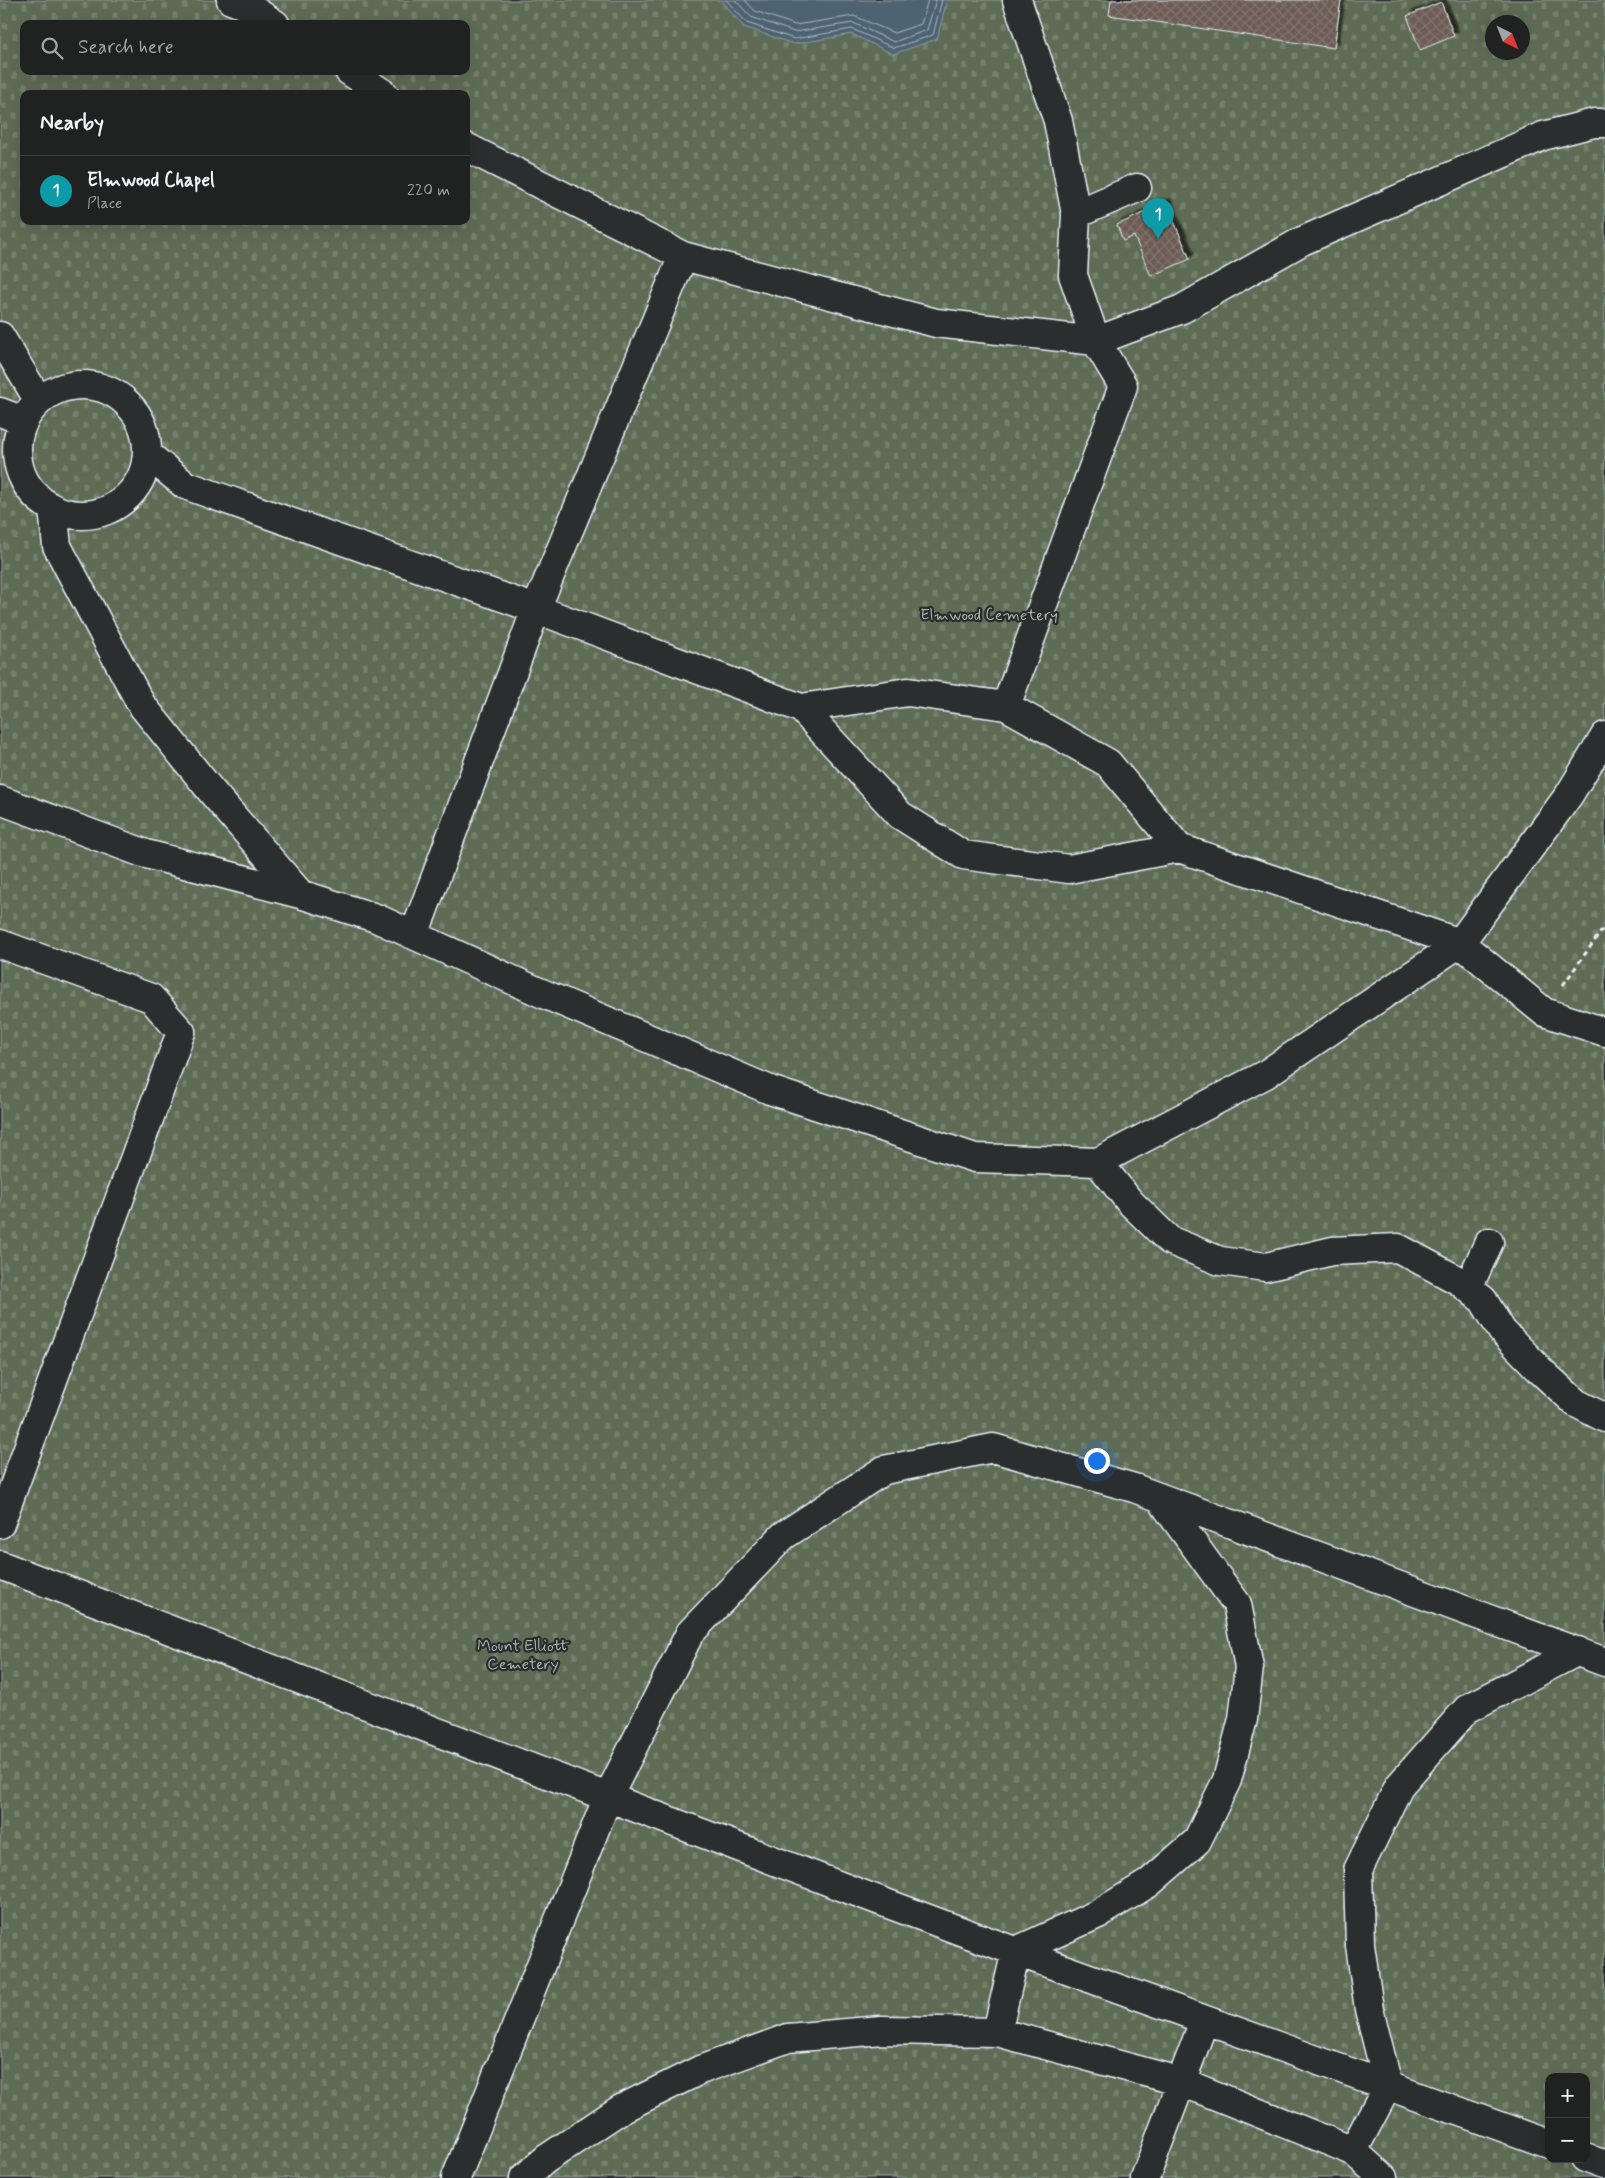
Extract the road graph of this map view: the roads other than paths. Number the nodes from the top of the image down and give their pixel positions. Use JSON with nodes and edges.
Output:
{"nodes":[{"id":1,"x":232,"y":0,"type":"edge"},
{"id":2,"x":1017,"y":0,"type":"edge"},
{"id":3,"x":269,"y":20,"type":"edge"},
{"id":4,"x":355,"y":75,"type":"edge"},
{"id":5,"x":378,"y":90,"type":"edge"},
{"id":6,"x":1605,"y":123,"type":"edge"},
{"id":7,"x":470,"y":149,"type":"edge"},
{"id":8,"x":1137,"y":188,"type":"dead end"},
{"id":9,"x":1076,"y":214,"type":"junction"},
{"id":10,"x":683,"y":256,"type":"junction"},
{"id":11,"x":0,"y":336,"type":"edge"},
{"id":12,"x":1096,"y":341,"type":"junction"},
{"id":13,"x":21,"y":411,"type":"edge"},
{"id":14,"x":147,"y":454,"type":"junction"},
{"id":15,"x":53,"y":508,"type":"junction"},
{"id":16,"x":536,"y":609,"type":"junction"},
{"id":17,"x":1006,"y":706,"type":"junction"},
{"id":18,"x":801,"y":708,"type":"junction"},
{"id":19,"x":1605,"y":736,"type":"edge"},
{"id":20,"x":0,"y":800,"type":"edge"},
{"id":21,"x":1179,"y":848,"type":"junction"},
{"id":22,"x":300,"y":894,"type":"junction"},
{"id":23,"x":414,"y":935,"type":"junction"},
{"id":24,"x":1460,"y":943,"type":"junction"},
{"id":25,"x":0,"y":944,"type":"edge"},
{"id":26,"x":1605,"y":1032,"type":"edge"},
{"id":27,"x":1098,"y":1162,"type":"junction"},
{"id":28,"x":1489,"y":1242,"type":"dead end"},
{"id":29,"x":1468,"y":1288,"type":"junction"},
{"id":30,"x":1605,"y":1418,"type":"edge"},
{"id":31,"x":1160,"y":1498,"type":"junction"},
{"id":32,"x":0,"y":1524,"type":"edge"},
{"id":33,"x":0,"y":1565,"type":"edge"},
{"id":34,"x":1578,"y":1651,"type":"junction"},
{"id":35,"x":1605,"y":1662,"type":"edge"},
{"id":36,"x":607,"y":1799,"type":"junction"},
{"id":37,"x":1016,"y":1951,"type":"junction"},
{"id":38,"x":1204,"y":2021,"type":"junction"},
{"id":39,"x":997,"y":2032,"type":"junction"},
{"id":40,"x":1182,"y":2082,"type":"junction"},
{"id":41,"x":1388,"y":2085,"type":"junction"},
{"id":42,"x":1545,"y":2143,"type":"edge"},
{"id":43,"x":1353,"y":2151,"type":"junction"},
{"id":44,"x":1590,"y":2159,"type":"edge"},
{"id":45,"x":1605,"y":2165,"type":"edge"},
{"id":46,"x":456,"y":2178,"type":"edge"},
{"id":47,"x":524,"y":2178,"type":"edge"},
{"id":48,"x":1146,"y":2178,"type":"edge"},
{"id":49,"x":1383,"y":2178,"type":"edge"}],
"edges":[{"from":1,"to":3,"type":"lane"},
{"from":2,"to":9,"type":"lane"},
{"from":4,"to":5,"type":"lane"},
{"from":6,"to":12,"type":"lane"},
{"from":7,"to":10,"type":"lane"},
{"from":8,"to":9,"type":"lane"},
{"from":9,"to":12,"type":"lane"},
{"from":10,"to":12,"type":"lane"},
{"from":10,"to":16,"type":"lane"},
{"from":11,"to":13,"type":"lane"},
{"from":12,"to":17,"type":"lane"},
{"from":13,"to":14,"type":"lane"},
{"from":13,"to":15,"type":"lane"},
{"from":14,"to":15,"type":"lane"},
{"from":14,"to":16,"type":"lane"},
{"from":15,"to":22,"type":"lane"},
{"from":16,"to":18,"type":"lane"},
{"from":16,"to":23,"type":"lane"},
{"from":17,"to":18,"type":"lane"},
{"from":17,"to":21,"type":"lane"},
{"from":18,"to":21,"type":"lane"},
{"from":19,"to":24,"type":"lane"},
{"from":20,"to":22,"type":"lane"},
{"from":21,"to":24,"type":"lane"},
{"from":22,"to":23,"type":"lane"},
{"from":23,"to":27,"type":"lane"},
{"from":24,"to":26,"type":"lane"},
{"from":24,"to":27,"type":"lane"},
{"from":25,"to":32,"type":"lane"},
{"from":27,"to":29,"type":"lane"},
{"from":28,"to":29,"type":"lane"},
{"from":29,"to":30,"type":"lane"},
{"from":31,"to":34,"type":"lane"},
{"from":31,"to":36,"type":"lane"},
{"from":31,"to":37,"type":"lane"},
{"from":33,"to":36,"type":"lane"},
{"from":34,"to":35,"type":"lane"},
{"from":34,"to":41,"type":"lane"},
{"from":36,"to":37,"type":"lane"},
{"from":36,"to":46,"type":"lane"},
{"from":37,"to":38,"type":"lane"},
{"from":37,"to":39,"type":"lane"},
{"from":38,"to":40,"type":"lane"},
{"from":38,"to":41,"type":"lane"},
{"from":39,"to":40,"type":"lane"},
{"from":39,"to":47,"type":"lane"},
{"from":40,"to":43,"type":"lane"},
{"from":40,"to":48,"type":"lane"},
{"from":41,"to":42,"type":"lane"},
{"from":41,"to":43,"type":"lane"},
{"from":43,"to":49,"type":"lane"},
{"from":44,"to":45,"type":"lane"}]}
